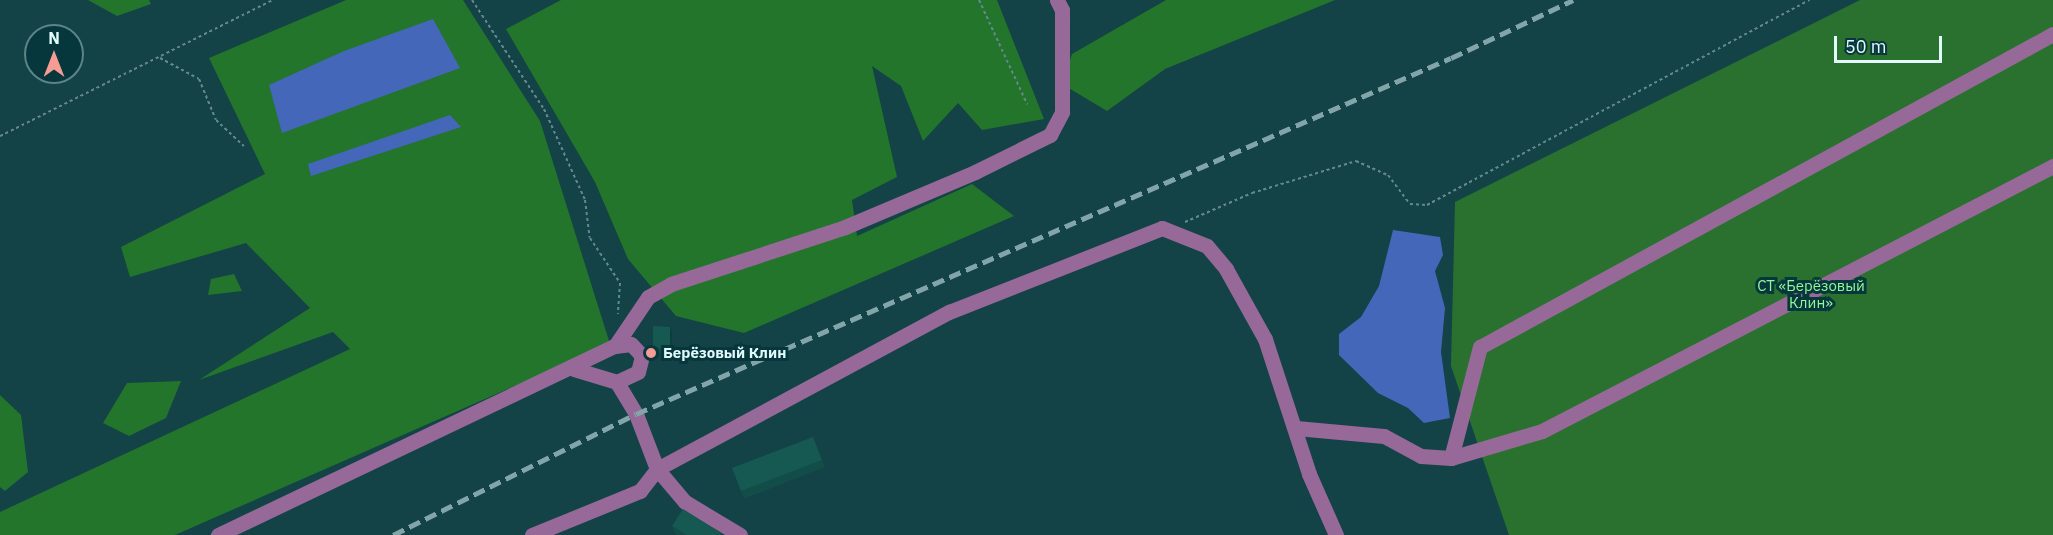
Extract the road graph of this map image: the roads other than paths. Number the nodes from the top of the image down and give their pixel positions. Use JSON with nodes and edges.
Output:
{"nodes":[{"id":1,"x":1060,"y":5,"type":"edge"},
{"id":2,"x":2053,"y":34,"type":"edge"},
{"id":3,"x":2053,"y":166,"type":"edge"},
{"id":4,"x":615,"y":346,"type":"junction"},
{"id":5,"x":574,"y":369,"type":"junction"},
{"id":6,"x":617,"y":382,"type":"junction"},
{"id":7,"x":1296,"y":428,"type":"junction"},
{"id":8,"x":1450,"y":458,"type":"junction"},
{"id":9,"x":657,"y":469,"type":"junction"},
{"id":10,"x":218,"y":535,"type":"edge"},
{"id":11,"x":532,"y":535,"type":"edge"},
{"id":12,"x":740,"y":535,"type":"edge"},
{"id":13,"x":1336,"y":535,"type":"edge"}],
"edges":[{"from":1,"to":4,"type":"street"},
{"from":2,"to":8,"type":"street"},
{"from":3,"to":8,"type":"street"},
{"from":4,"to":5,"type":"street"},
{"from":4,"to":6,"type":"street"},
{"from":5,"to":6,"type":"street"},
{"from":5,"to":10,"type":"street"},
{"from":6,"to":9,"type":"street"},
{"from":7,"to":8,"type":"street"},
{"from":7,"to":9,"type":"street"},
{"from":7,"to":13,"type":"street"},
{"from":9,"to":11,"type":"street"},
{"from":9,"to":12,"type":"street"}]}
